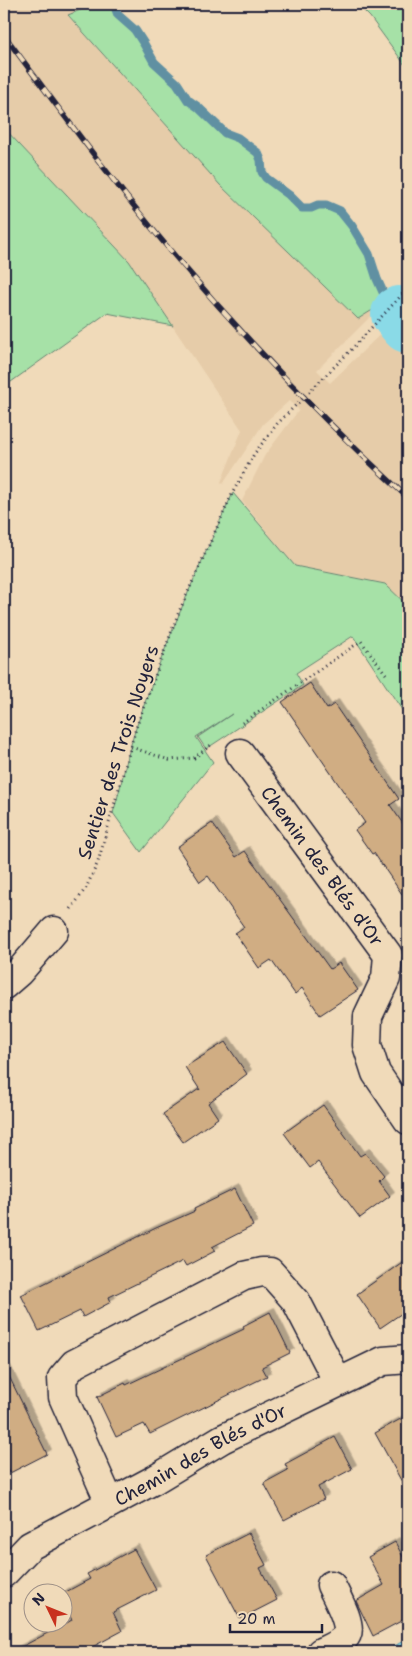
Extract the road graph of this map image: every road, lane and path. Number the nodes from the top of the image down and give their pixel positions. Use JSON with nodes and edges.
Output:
{"nodes":[{"id":1,"x":408,"y":288,"type":"edge"},
{"id":2,"x":386,"y":674,"type":"dead end"},
{"id":3,"x":233,"y":743,"type":"junction"},
{"id":4,"x":131,"y":747,"type":"junction"},
{"id":5,"x":54,"y":931,"type":"joint"},
{"id":6,"x":4,"y":985,"type":"edge"},
{"id":7,"x":408,"y":1120,"type":"edge"},
{"id":8,"x":408,"y":1359,"type":"edge"},
{"id":9,"x":338,"y":1382,"type":"junction"},
{"id":10,"x":110,"y":1503,"type":"junction"},
{"id":11,"x":5,"y":1568,"type":"edge"},
{"id":12,"x":331,"y":1586,"type":"dead end"},
{"id":13,"x":321,"y":1652,"type":"edge"}],
"edges":[{"from":1,"to":4,"type":"path","name":"Sentier des Trois Noyers"},
{"from":2,"to":3,"type":"path"},
{"from":3,"to":4,"type":"path"},
{"from":3,"to":7,"type":"street","name":"Chemin des Blés d'Or"},
{"from":4,"to":5,"type":"path","name":"Sentier des Trois Noyers"},
{"from":5,"to":6,"type":"street"},
{"from":8,"to":9,"type":"street","name":"Chemin des Blés d'Or"},
{"from":9,"to":10,"type":"street","name":"Chemin des Blés d'Or"},
{"from":9,"to":10,"type":"street"},
{"from":10,"to":11,"type":"street","name":"Chemin des Blés d'Or"},
{"from":12,"to":13,"type":"street"}]}
